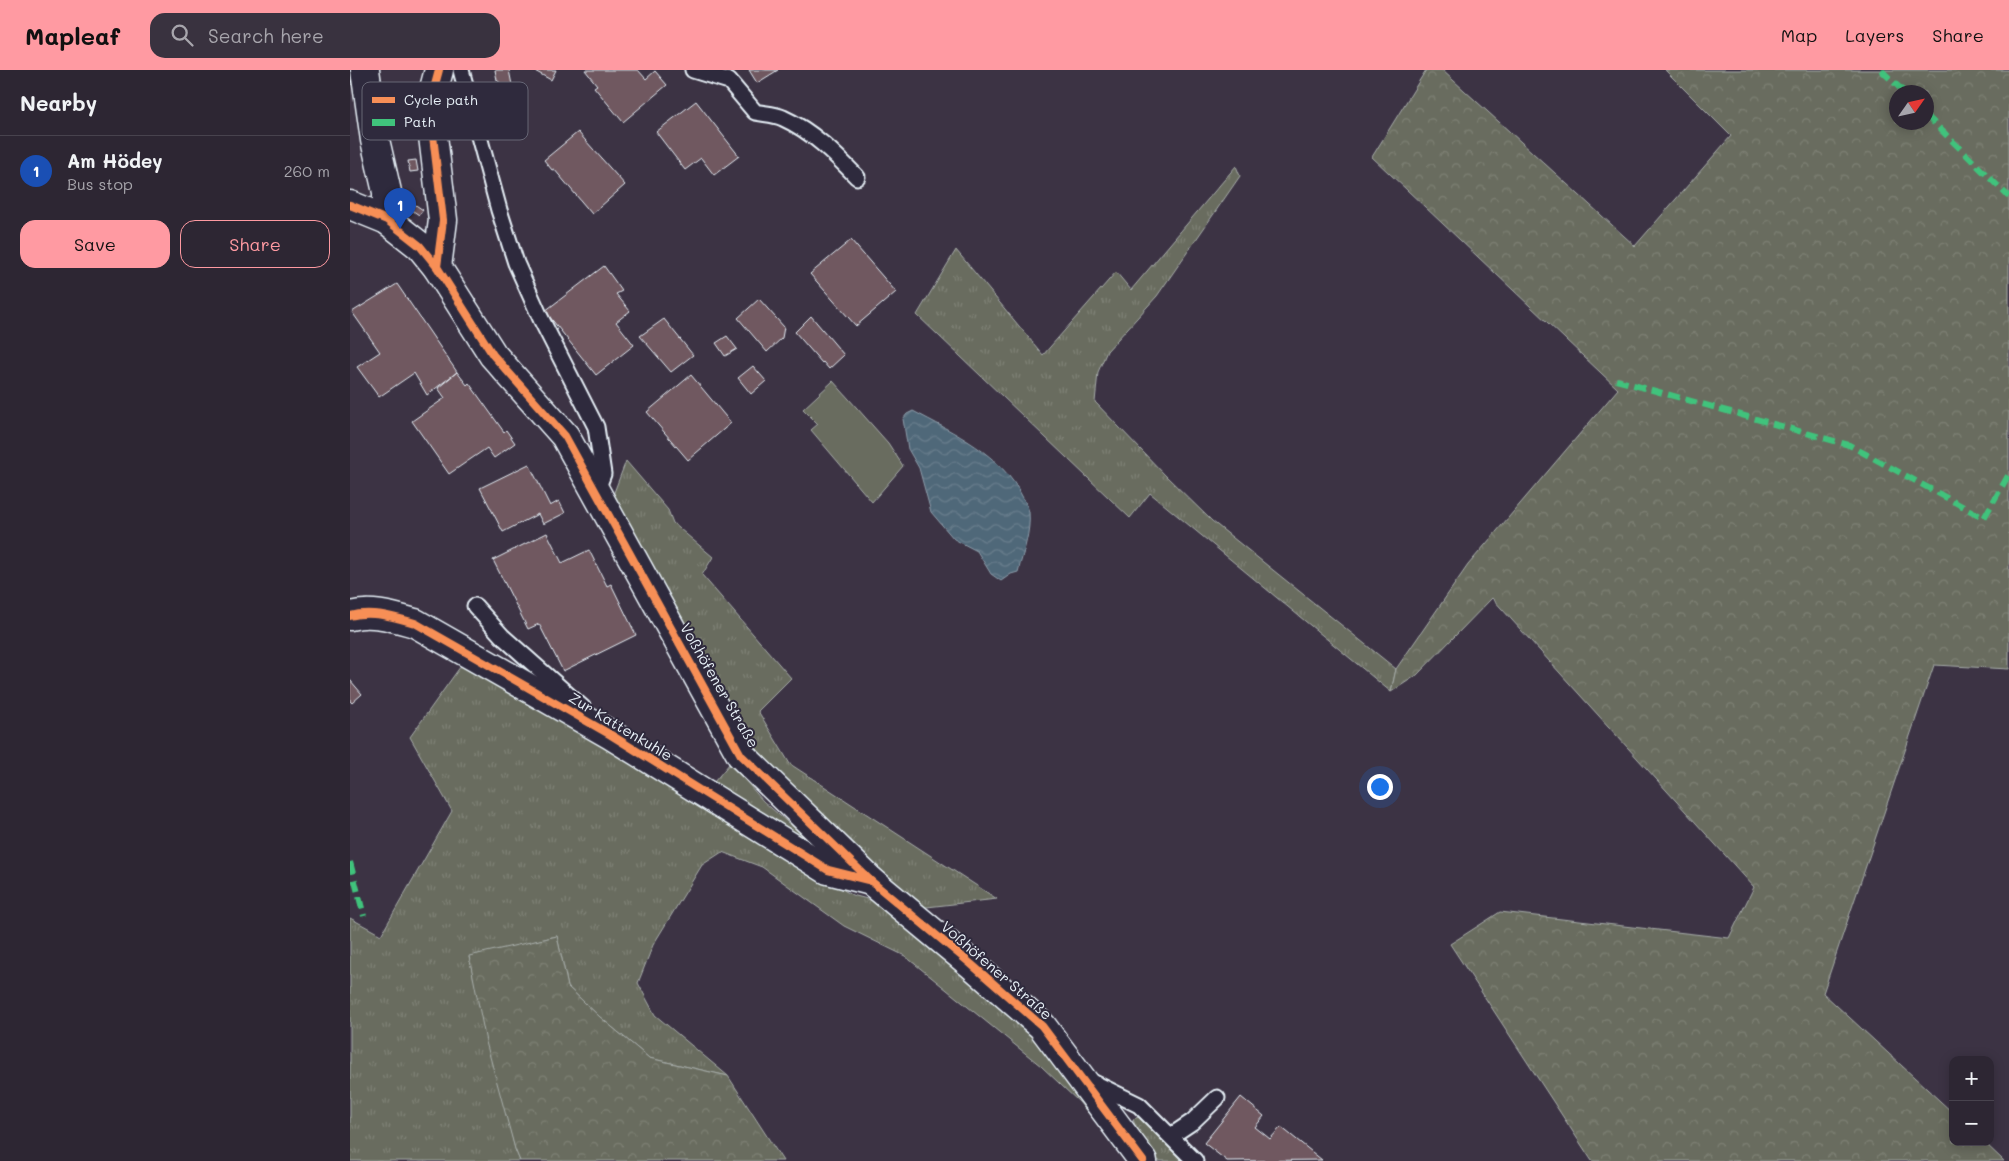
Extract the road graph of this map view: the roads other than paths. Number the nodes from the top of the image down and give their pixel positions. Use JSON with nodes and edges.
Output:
{"nodes":[{"id":1,"x":693,"y":70,"type":"edge"},
{"id":2,"x":375,"y":140,"type":"edge"},
{"id":3,"x":433,"y":140,"type":"edge"},
{"id":4,"x":480,"y":140,"type":"edge"},
{"id":5,"x":857,"y":177,"type":"dead end"},
{"id":6,"x":350,"y":206,"type":"edge"},
{"id":7,"x":387,"y":220,"type":"junction"},
{"id":8,"x":437,"y":267,"type":"junction"},
{"id":9,"x":596,"y":492,"type":"junction"},
{"id":10,"x":475,"y":606,"type":"dead end"},
{"id":11,"x":350,"y":616,"type":"edge"},
{"id":12,"x":611,"y":735,"type":"junction"},
{"id":13,"x":871,"y":881,"type":"junction"},
{"id":14,"x":1082,"y":1077,"type":"junction"},
{"id":15,"x":1217,"y":1098,"type":"dead end"},
{"id":16,"x":1171,"y":1136,"type":"junction"},
{"id":17,"x":1143,"y":1161,"type":"edge"},
{"id":18,"x":1195,"y":1161,"type":"edge"}],
"edges":[{"from":1,"to":5,"type":"lane"},
{"from":2,"to":7,"type":"street"},
{"from":3,"to":8,"type":"street"},
{"from":4,"to":9,"type":"lane"},
{"from":6,"to":7,"type":"street","name":"Voßhöfener Straße"},
{"from":7,"to":8,"type":"street","name":"Voßhöfener Straße"},
{"from":8,"to":9,"type":"street","name":"Voßhöfener Straße"},
{"from":9,"to":13,"type":"street","name":"Voßhöfener Straße"},
{"from":10,"to":12,"type":"lane"},
{"from":11,"to":12,"type":"street","name":"Zur Kattenkuhle"},
{"from":12,"to":13,"type":"street","name":"Zur Kattenkuhle"},
{"from":13,"to":14,"type":"street","name":"Voßhöfener Straße"},
{"from":14,"to":16,"type":"lane"},
{"from":14,"to":17,"type":"street","name":"Voßhöfener Straße"},
{"from":15,"to":16,"type":"lane"},
{"from":16,"to":18,"type":"lane"}]}
